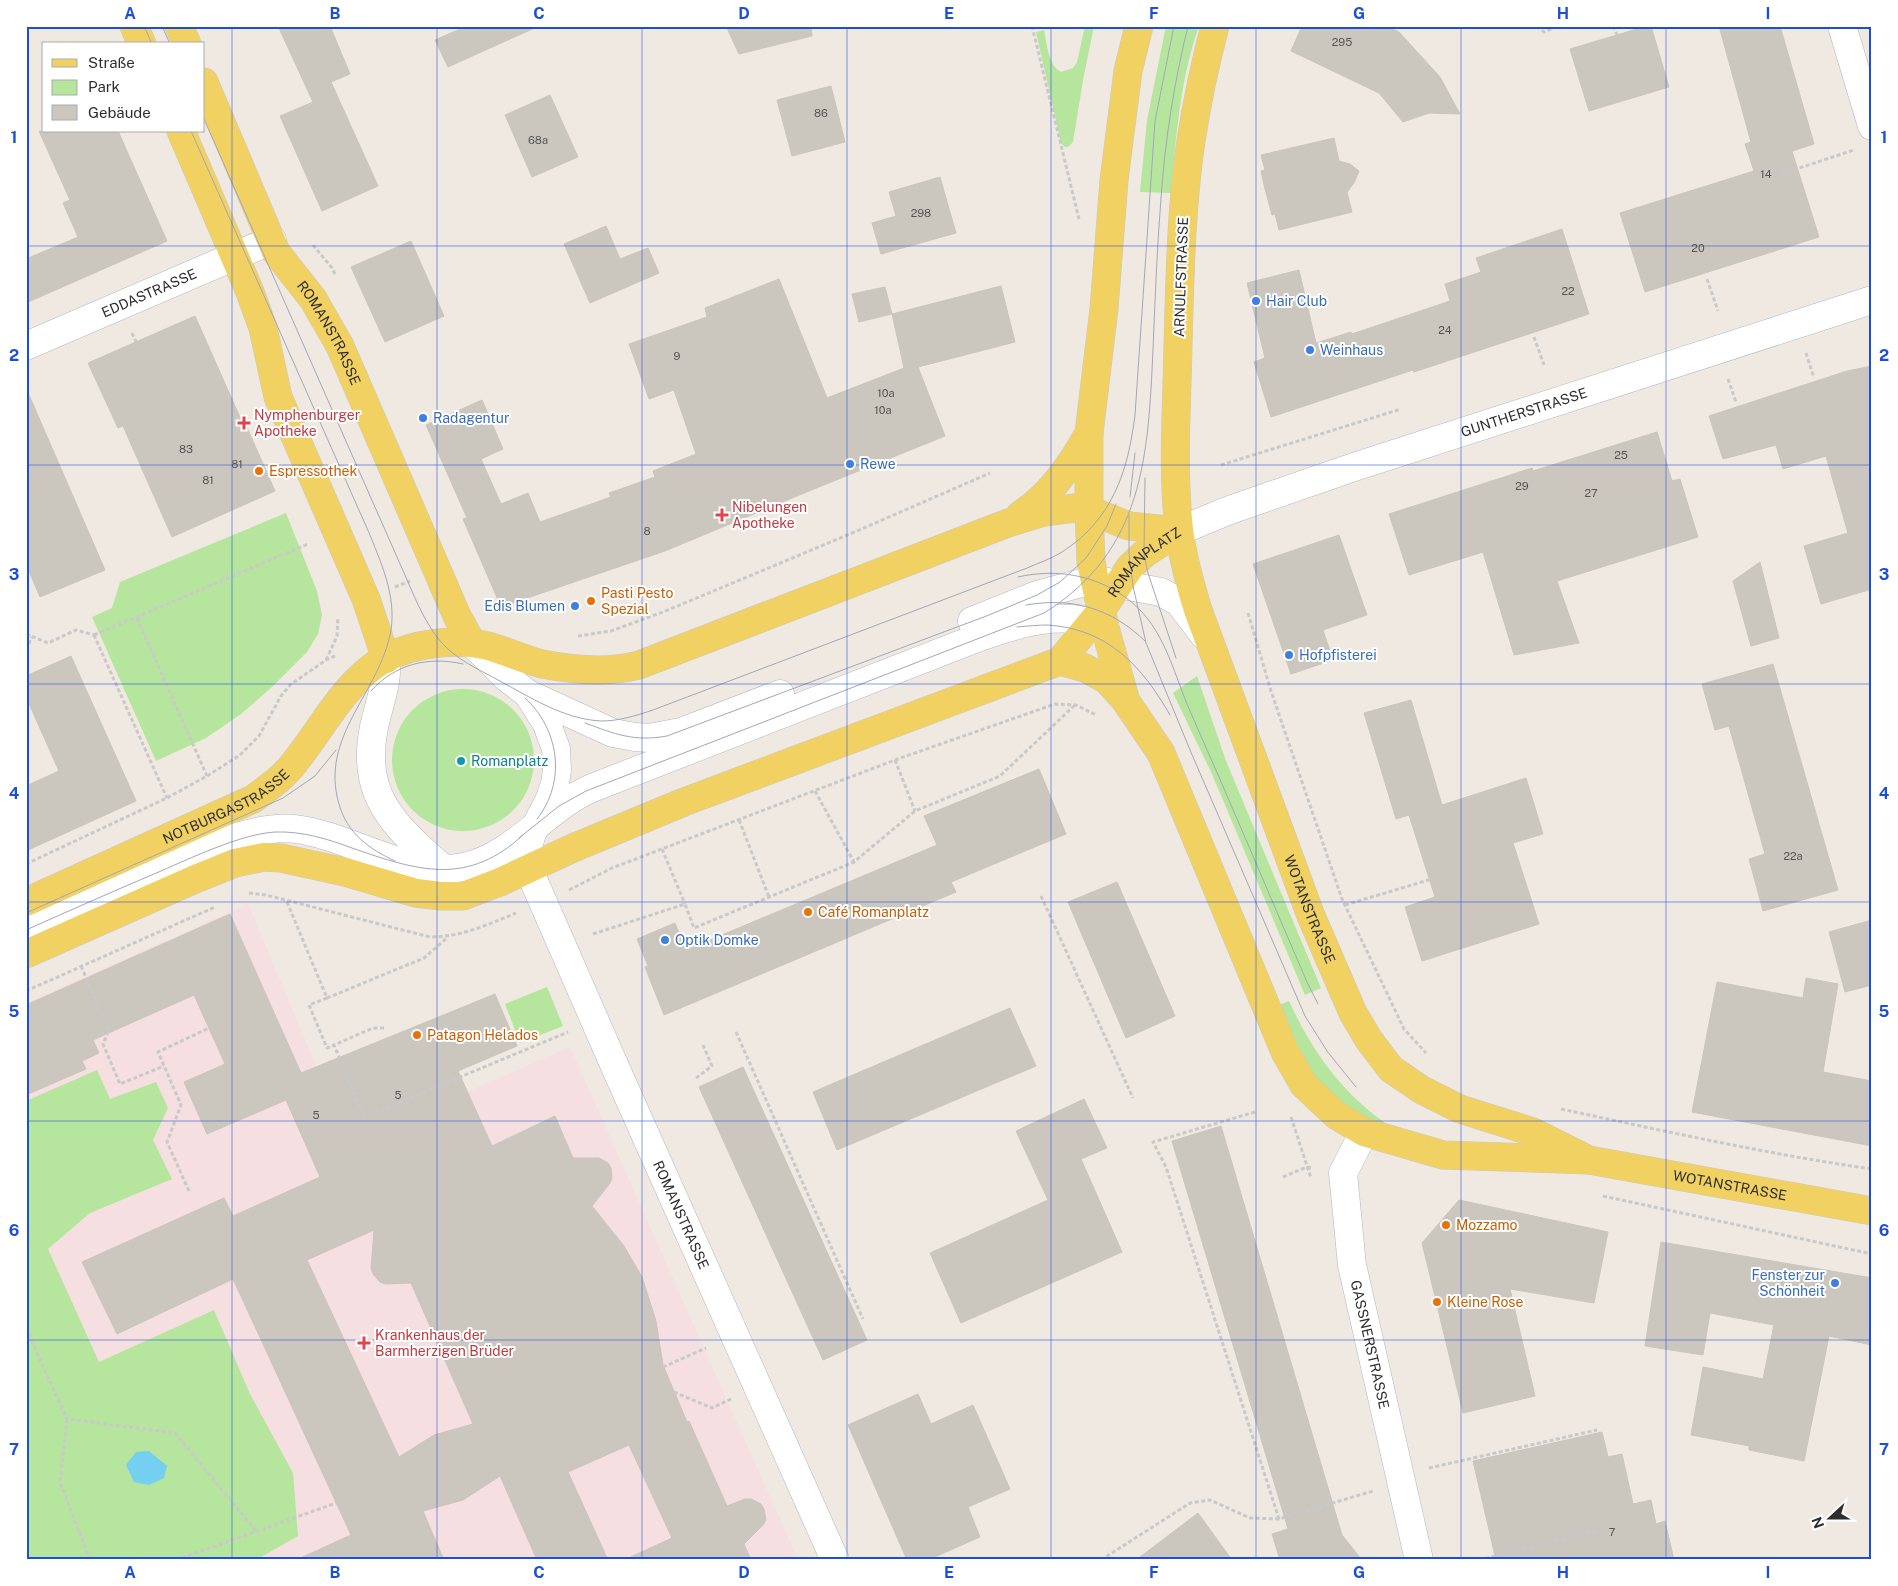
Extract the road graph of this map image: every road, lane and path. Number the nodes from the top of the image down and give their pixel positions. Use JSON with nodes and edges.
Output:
{"nodes":[{"id":1,"x":134,"y":26,"type":"edge"},
{"id":2,"x":179,"y":26,"type":"edge"},
{"id":3,"x":1032,"y":26,"type":"edge"},
{"id":4,"x":1139,"y":26,"type":"edge"},
{"id":5,"x":1215,"y":26,"type":"edge"},
{"id":6,"x":1537,"y":26,"type":"edge"},
{"id":7,"x":1558,"y":26,"type":"edge"},
{"id":8,"x":1613,"y":26,"type":"edge"},
{"id":9,"x":1842,"y":26,"type":"edge"},
{"id":10,"x":1617,"y":35,"type":"dead end"},
{"id":11,"x":141,"y":42,"type":"edge"},
{"id":12,"x":185,"y":42,"type":"edge"},
{"id":13,"x":205,"y":84,"type":"edge"},
{"id":14,"x":181,"y":132,"type":"edge"},
{"id":15,"x":1867,"y":137,"type":"edge"},
{"id":16,"x":1781,"y":174,"type":"dead end"},
{"id":17,"x":1080,"y":224,"type":"dead end"},
{"id":18,"x":272,"y":240,"type":"junction"},
{"id":19,"x":236,"y":255,"type":"junction"},
{"id":20,"x":1707,"y":279,"type":"dead end"},
{"id":21,"x":1872,"y":300,"type":"edge"},
{"id":22,"x":1718,"y":311,"type":"dead end"},
{"id":23,"x":1534,"y":337,"type":"dead end"},
{"id":24,"x":26,"y":346,"type":"edge"},
{"id":25,"x":1544,"y":364,"type":"dead end"},
{"id":26,"x":1401,"y":409,"type":"dead end"},
{"id":27,"x":1089,"y":433,"type":"junction"},
{"id":28,"x":1221,"y":465,"type":"dead end"},
{"id":29,"x":990,"y":473,"type":"dead end"},
{"id":30,"x":1089,"y":510,"type":"junction"},
{"id":31,"x":1008,"y":523,"type":"junction"},
{"id":32,"x":1179,"y":531,"type":"junction"},
{"id":33,"x":1090,"y":541,"type":"junction"},
{"id":34,"x":310,"y":544,"type":"dead end"},
{"id":35,"x":437,"y":570,"type":"junction"},
{"id":36,"x":1107,"y":582,"type":"junction"},
{"id":37,"x":1037,"y":596,"type":"junction"},
{"id":38,"x":366,"y":599,"type":"junction"},
{"id":39,"x":1248,"y":612,"type":"dead end"},
{"id":40,"x":137,"y":618,"type":"junction"},
{"id":41,"x":1100,"y":620,"type":"junction"},
{"id":42,"x":26,"y":634,"type":"edge"},
{"id":43,"x":94,"y":635,"type":"junction"},
{"id":44,"x":574,"y":636,"type":"dead end"},
{"id":45,"x":32,"y":637,"type":"junction"},
{"id":46,"x":1209,"y":642,"type":"junction"},
{"id":47,"x":472,"y":643,"type":"junction"},
{"id":48,"x":26,"y":650,"type":"edge"},
{"id":49,"x":386,"y":659,"type":"junction"},
{"id":50,"x":326,"y":660,"type":"dead end"},
{"id":51,"x":1060,"y":661,"type":"junction"},
{"id":52,"x":528,"y":694,"type":"junction"},
{"id":53,"x":1125,"y":700,"type":"junction"},
{"id":54,"x":1076,"y":705,"type":"junction"},
{"id":55,"x":1100,"y":718,"type":"dead end"},
{"id":56,"x":895,"y":760,"type":"junction"},
{"id":57,"x":207,"y":776,"type":"junction"},
{"id":58,"x":815,"y":791,"type":"junction"},
{"id":59,"x":167,"y":798,"type":"junction"},
{"id":60,"x":915,"y":811,"type":"junction"},
{"id":61,"x":739,"y":820,"type":"junction"},
{"id":62,"x":537,"y":823,"type":"junction"},
{"id":63,"x":220,"y":843,"type":"junction"},
{"id":64,"x":662,"y":849,"type":"junction"},
{"id":65,"x":281,"y":858,"type":"junction"},
{"id":66,"x":854,"y":862,"type":"junction"},
{"id":67,"x":26,"y":864,"type":"edge"},
{"id":68,"x":444,"y":869,"type":"junction"},
{"id":69,"x":529,"y":870,"type":"junction"},
{"id":70,"x":1432,"y":879,"type":"dead end"},
{"id":71,"x":249,"y":893,"type":"dead end"},
{"id":72,"x":471,"y":893,"type":"junction"},
{"id":73,"x":1040,"y":896,"type":"dead end"},
{"id":74,"x":769,"y":898,"type":"junction"},
{"id":75,"x":286,"y":901,"type":"junction"},
{"id":76,"x":26,"y":902,"type":"edge"},
{"id":77,"x":542,"y":902,"type":"junction"},
{"id":78,"x":222,"y":904,"type":"dead end"},
{"id":79,"x":685,"y":904,"type":"junction"},
{"id":80,"x":1346,"y":905,"type":"junction"},
{"id":81,"x":1311,"y":916,"type":"junction"},
{"id":82,"x":26,"y":926,"type":"edge"},
{"id":83,"x":593,"y":934,"type":"dead end"},
{"id":84,"x":448,"y":937,"type":"junction"},
{"id":85,"x":26,"y":954,"type":"edge"},
{"id":86,"x":81,"y":966,"type":"junction"},
{"id":87,"x":26,"y":990,"type":"edge"},
{"id":88,"x":327,"y":998,"type":"junction"},
{"id":89,"x":209,"y":1028,"type":"dead end"},
{"id":90,"x":384,"y":1028,"type":"dead end"},
{"id":91,"x":569,"y":1032,"type":"dead end"},
{"id":92,"x":736,"y":1032,"type":"dead end"},
{"id":93,"x":334,"y":1045,"type":"junction"},
{"id":94,"x":703,"y":1045,"type":"dead end"},
{"id":95,"x":1428,"y":1055,"type":"dead end"},
{"id":96,"x":164,"y":1066,"type":"junction"},
{"id":97,"x":696,"y":1078,"type":"dead end"},
{"id":98,"x":1133,"y":1098,"type":"dead end"},
{"id":99,"x":1559,"y":1109,"type":"dead end"},
{"id":100,"x":1255,"y":1112,"type":"dead end"},
{"id":101,"x":1364,"y":1132,"type":"junction"},
{"id":102,"x":1589,"y":1160,"type":"junction"},
{"id":103,"x":1307,"y":1167,"type":"dead end"},
{"id":104,"x":1872,"y":1169,"type":"edge"},
{"id":105,"x":1283,"y":1177,"type":"dead end"},
{"id":106,"x":190,"y":1191,"type":"dead end"},
{"id":107,"x":1647,"y":1206,"type":"dead end"},
{"id":108,"x":1872,"y":1211,"type":"edge"},
{"id":109,"x":1872,"y":1254,"type":"edge"},
{"id":110,"x":863,"y":1318,"type":"dead end"},
{"id":111,"x":26,"y":1328,"type":"edge"},
{"id":112,"x":710,"y":1346,"type":"dead end"},
{"id":113,"x":663,"y":1367,"type":"dead end"},
{"id":114,"x":674,"y":1392,"type":"dead end"},
{"id":115,"x":733,"y":1398,"type":"dead end"},
{"id":116,"x":66,"y":1419,"type":"junction"},
{"id":117,"x":1597,"y":1430,"type":"dead end"},
{"id":118,"x":1439,"y":1465,"type":"dead end"},
{"id":119,"x":1401,"y":1482,"type":"junction"},
{"id":120,"x":336,"y":1503,"type":"dead end"},
{"id":121,"x":1279,"y":1519,"type":"junction"},
{"id":122,"x":256,"y":1531,"type":"junction"},
{"id":123,"x":1596,"y":1531,"type":"dead end"},
{"id":124,"x":90,"y":1560,"type":"edge"},
{"id":125,"x":176,"y":1560,"type":"edge"},
{"id":126,"x":835,"y":1560,"type":"edge"},
{"id":127,"x":1101,"y":1560,"type":"edge"},
{"id":128,"x":1419,"y":1560,"type":"edge"},
{"id":129,"x":1479,"y":1560,"type":"edge"}],
"edges":[{"from":1,"to":11,"type":"main road"},
{"from":2,"to":12,"type":"main road"},
{"from":3,"to":17,"type":"path"},
{"from":4,"to":27,"type":"main road"},
{"from":5,"to":32,"type":"main road","name":"ARNULFSTRASSE"},
{"from":6,"to":7,"type":"path"},
{"from":8,"to":10,"type":"path"},
{"from":9,"to":15,"type":"street"},
{"from":13,"to":18,"type":"main road","name":"ROMANSTRASSE"},
{"from":14,"to":19,"type":"main road"},
{"from":15,"to":16,"type":"path"},
{"from":18,"to":19,"type":"street","name":"EDDASTRASSE"},
{"from":18,"to":35,"type":"main road","name":"ROMANSTRASSE"},
{"from":19,"to":24,"type":"street","name":"EDDASTRASSE"},
{"from":19,"to":38,"type":"main road"},
{"from":20,"to":22,"type":"path"},
{"from":21,"to":32,"type":"street","name":"GUNTHERSTRASSE"},
{"from":23,"to":25,"type":"path"},
{"from":26,"to":28,"type":"path"},
{"from":27,"to":30,"type":"main road"},
{"from":27,"to":31,"type":"main road"},
{"from":29,"to":44,"type":"path"},
{"from":30,"to":31,"type":"main road","name":"ROMANPLATZ"},
{"from":30,"to":32,"type":"main road","name":"ROMANPLATZ"},
{"from":30,"to":33,"type":"main road"},
{"from":31,"to":47,"type":"main road","name":"ROMANPLATZ"},
{"from":32,"to":36,"type":"main road","name":"ROMANPLATZ"},
{"from":32,"to":46,"type":"main road","name":"WOTANSTRASSE"},
{"from":33,"to":36,"type":"main road"},
{"from":33,"to":37,"type":"street"},
{"from":34,"to":40,"type":"path"},
{"from":35,"to":38,"type":"path"},
{"from":35,"to":47,"type":"main road","name":"ROMANSTRASSE"},
{"from":36,"to":37,"type":"street"},
{"from":36,"to":41,"type":"main road","name":"ROMANPLATZ"},
{"from":36,"to":46,"type":"street"},
{"from":37,"to":52,"type":"street"},
{"from":38,"to":49,"type":"main road"},
{"from":39,"to":80,"type":"path"},
{"from":40,"to":43,"type":"path"},
{"from":40,"to":57,"type":"path"},
{"from":41,"to":51,"type":"main road","name":"ROMANPLATZ"},
{"from":41,"to":53,"type":"main road","name":"WOTANSTRASSE"},
{"from":41,"to":62,"type":"street"},
{"from":42,"to":45,"type":"path"},
{"from":43,"to":45,"type":"path"},
{"from":43,"to":59,"type":"path"},
{"from":45,"to":48,"type":"path"},
{"from":46,"to":81,"type":"main road","name":"WOTANSTRASSE"},
{"from":47,"to":49,"type":"main road","name":"ROMANPLATZ"},
{"from":47,"to":52,"type":"street"},
{"from":49,"to":68,"type":"street"},
{"from":49,"to":76,"type":"main road","name":"NOTBURGASTRASSE"},
{"from":50,"to":57,"type":"path"},
{"from":51,"to":53,"type":"main road","name":"WOTANSTRASSE"},
{"from":51,"to":69,"type":"main road"},
{"from":52,"to":62,"type":"street"},
{"from":53,"to":101,"type":"main road","name":"WOTANSTRASSE"},
{"from":54,"to":55,"type":"path"},
{"from":54,"to":56,"type":"path"},
{"from":54,"to":60,"type":"path"},
{"from":56,"to":58,"type":"path"},
{"from":56,"to":60,"type":"path"},
{"from":57,"to":59,"type":"path"},
{"from":58,"to":61,"type":"path"},
{"from":58,"to":66,"type":"path"},
{"from":59,"to":67,"type":"path"},
{"from":60,"to":66,"type":"path"},
{"from":61,"to":64,"type":"path"},
{"from":61,"to":74,"type":"path"},
{"from":62,"to":68,"type":"street"},
{"from":62,"to":69,"type":"street"},
{"from":63,"to":65,"type":"street"},
{"from":63,"to":68,"type":"street"},
{"from":63,"to":82,"type":"street"},
{"from":64,"to":77,"type":"path"},
{"from":64,"to":79,"type":"path"},
{"from":65,"to":72,"type":"main road"},
{"from":65,"to":85,"type":"main road"},
{"from":66,"to":74,"type":"path"},
{"from":68,"to":72,"type":"street"},
{"from":69,"to":72,"type":"main road"},
{"from":69,"to":77,"type":"street","name":"ROMANSTRASSE"},
{"from":70,"to":80,"type":"path"},
{"from":71,"to":75,"type":"path"},
{"from":73,"to":98,"type":"path"},
{"from":74,"to":79,"type":"path"},
{"from":75,"to":84,"type":"path"},
{"from":75,"to":88,"type":"path"},
{"from":77,"to":84,"type":"path"},
{"from":77,"to":126,"type":"street","name":"ROMANSTRASSE"},
{"from":78,"to":86,"type":"path"},
{"from":79,"to":83,"type":"path"},
{"from":80,"to":81,"type":"path"},
{"from":80,"to":95,"type":"path"},
{"from":81,"to":102,"type":"main road","name":"WOTANSTRASSE"},
{"from":84,"to":88,"type":"path"},
{"from":86,"to":87,"type":"path"},
{"from":86,"to":96,"type":"path"},
{"from":88,"to":93,"type":"path"},
{"from":89,"to":96,"type":"path"},
{"from":90,"to":93,"type":"path"},
{"from":91,"to":93,"type":"path"},
{"from":92,"to":110,"type":"path"},
{"from":94,"to":97,"type":"path"},
{"from":96,"to":106,"type":"path"},
{"from":99,"to":104,"type":"path"},
{"from":100,"to":121,"type":"path"},
{"from":101,"to":102,"type":"main road","name":"WOTANSTRASSE"},
{"from":101,"to":119,"type":"street","name":"GASSNERSTRASSE"},
{"from":102,"to":108,"type":"main road","name":"WOTANSTRASSE"},
{"from":103,"to":105,"type":"path"},
{"from":107,"to":109,"type":"path"},
{"from":111,"to":116,"type":"path"},
{"from":112,"to":113,"type":"path"},
{"from":114,"to":115,"type":"path"},
{"from":116,"to":122,"type":"path"},
{"from":116,"to":124,"type":"path"},
{"from":117,"to":118,"type":"path"},
{"from":119,"to":121,"type":"path"},
{"from":119,"to":128,"type":"street","name":"GASSNERSTRASSE"},
{"from":120,"to":122,"type":"path"},
{"from":121,"to":127,"type":"path"},
{"from":122,"to":125,"type":"path"},
{"from":123,"to":129,"type":"path"}]}
